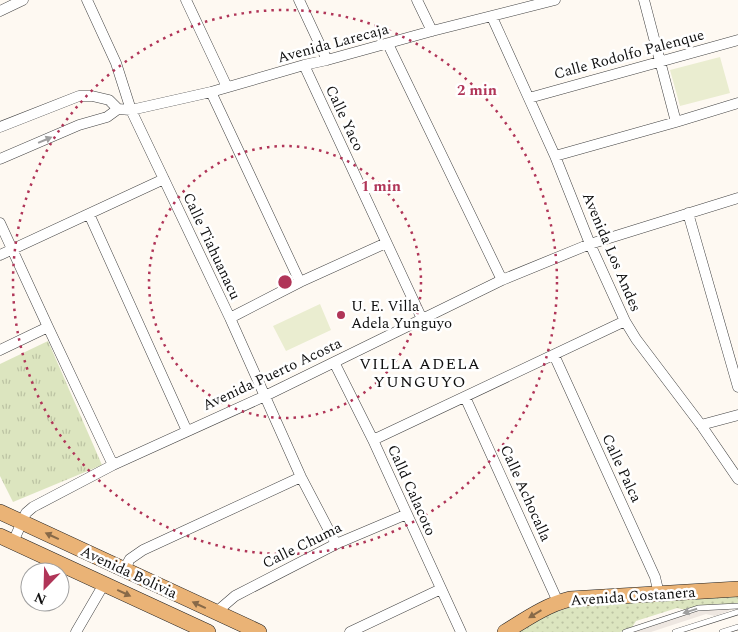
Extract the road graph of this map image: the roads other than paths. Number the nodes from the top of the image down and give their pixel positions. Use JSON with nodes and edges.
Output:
{"nodes":[{"id":1,"x":23,"y":0,"type":"edge"},
{"id":2,"x":186,"y":0,"type":"edge"},
{"id":3,"x":299,"y":0,"type":"edge"},
{"id":4,"x":418,"y":0,"type":"edge"},
{"id":5,"x":555,"y":0,"type":"edge"},
{"id":6,"x":644,"y":0,"type":"edge"},
{"id":7,"x":90,"y":1,"type":"edge"},
{"id":8,"x":533,"y":3,"type":"edge"},
{"id":9,"x":0,"y":11,"type":"edge"},
{"id":10,"x":492,"y":17,"type":"junction"},
{"id":11,"x":432,"y":32,"type":"junction"},
{"id":12,"x":738,"y":40,"type":"edge"},
{"id":13,"x":388,"y":44,"type":"junction"},
{"id":14,"x":327,"y":60,"type":"junction"},
{"id":15,"x":660,"y":62,"type":"junction"},
{"id":16,"x":304,"y":65,"type":"junction"},
{"id":17,"x":227,"y":87,"type":"junction"},
{"id":18,"x":211,"y":92,"type":"junction"},
{"id":19,"x":529,"y":98,"type":"junction"},
{"id":20,"x":738,"y":103,"type":"edge"},
{"id":21,"x":118,"y":109,"type":"junction"},
{"id":22,"x":131,"y":110,"type":"junction"},
{"id":23,"x":676,"y":122,"type":"junction"},
{"id":24,"x":0,"y":127,"type":"edge"},
{"id":25,"x":555,"y":156,"type":"junction"},
{"id":26,"x":0,"y":159,"type":"edge"},
{"id":27,"x":164,"y":179,"type":"junction"},
{"id":28,"x":738,"y":198,"type":"edge"},
{"id":29,"x":688,"y":213,"type":"junction"},
{"id":30,"x":89,"y":214,"type":"junction"},
{"id":31,"x":0,"y":223,"type":"edge"},
{"id":32,"x":386,"y":243,"type":"junction"},
{"id":33,"x":590,"y":244,"type":"junction"},
{"id":34,"x":13,"y":249,"type":"junction"},
{"id":35,"x":0,"y":255,"type":"edge"},
{"id":36,"x":502,"y":280,"type":"junction"},
{"id":37,"x":300,"y":282,"type":"junction"},
{"id":38,"x":230,"y":318,"type":"junction"},
{"id":39,"x":422,"y":319,"type":"junction"},
{"id":40,"x":625,"y":321,"type":"junction"},
{"id":41,"x":48,"y":327,"type":"junction"},
{"id":42,"x":0,"y":350,"type":"edge"},
{"id":43,"x":554,"y":355,"type":"junction"},
{"id":44,"x":334,"y":362,"type":"junction"},
{"id":45,"x":738,"y":387,"type":"edge"},
{"id":46,"x":265,"y":396,"type":"junction"},
{"id":47,"x":465,"y":396,"type":"junction"},
{"id":48,"x":738,"y":415,"type":"edge"},
{"id":49,"x":701,"y":425,"type":"junction"},
{"id":50,"x":187,"y":430,"type":"junction"},
{"id":51,"x":373,"y":440,"type":"junction"},
{"id":52,"x":113,"y":465,"type":"junction"},
{"id":53,"x":301,"y":477,"type":"junction"},
{"id":54,"x":738,"y":478,"type":"edge"},
{"id":55,"x":0,"y":512,"type":"edge"},
{"id":56,"x":407,"y":514,"type":"junction"},
{"id":57,"x":21,"y":522,"type":"junction"},
{"id":58,"x":6,"y":539,"type":"edge"},
{"id":59,"x":336,"y":544,"type":"junction"},
{"id":60,"x":124,"y":570,"type":"junction"},
{"id":61,"x":104,"y":584,"type":"junction"},
{"id":62,"x":441,"y":589,"type":"junction"},
{"id":63,"x":738,"y":589,"type":"edge"},
{"id":64,"x":659,"y":594,"type":"junction"},
{"id":65,"x":558,"y":602,"type":"junction"},
{"id":66,"x":738,"y":606,"type":"edge"},
{"id":67,"x":738,"y":612,"type":"edge"},
{"id":68,"x":218,"y":614,"type":"junction"},
{"id":69,"x":738,"y":627,"type":"edge"},
{"id":70,"x":76,"y":632,"type":"edge"},
{"id":71,"x":208,"y":632,"type":"edge"},
{"id":72,"x":259,"y":632,"type":"edge"},
{"id":73,"x":350,"y":632,"type":"edge"},
{"id":74,"x":461,"y":632,"type":"edge"},
{"id":75,"x":505,"y":632,"type":"edge"},
{"id":76,"x":625,"y":632,"type":"edge"},
{"id":77,"x":675,"y":632,"type":"edge"},
{"id":78,"x":722,"y":632,"type":"edge"}],
"edges":[{"from":1,"to":9,"type":"street"},
{"from":2,"to":17,"type":"street"},
{"from":3,"to":14,"type":"street"},
{"from":4,"to":11,"type":"street"},
{"from":5,"to":8,"type":"street","name":"Avenida Larecaja"},
{"from":6,"to":15,"type":"street"},
{"from":7,"to":22,"type":"street","name":"Calle Tiahuanacu"},
{"from":8,"to":10,"type":"street","name":"Avenida Larecaja"},
{"from":10,"to":11,"type":"street","name":"Avenida Larecaja"},
{"from":10,"to":19,"type":"street","name":"Avenida Los Andes"},
{"from":11,"to":13,"type":"street","name":"Avenida Larecaja"},
{"from":12,"to":15,"type":"street","name":"Calle Rodolfo Palenque"},
{"from":13,"to":14,"type":"street","name":"Avenida Larecaja"},
{"from":13,"to":36,"type":"street"},
{"from":14,"to":16,"type":"street","name":"Avenida Larecaja"},
{"from":15,"to":19,"type":"street","name":"Calle Rodolfo Palenque"},
{"from":15,"to":23,"type":"street"},
{"from":16,"to":17,"type":"street","name":"Avenida Larecaja"},
{"from":16,"to":32,"type":"street","name":"Calle Yaco"},
{"from":17,"to":18,"type":"street","name":"Avenida Larecaja"},
{"from":18,"to":22,"type":"street","name":"Avenida Larecaja"},
{"from":18,"to":37,"type":"street"},
{"from":19,"to":25,"type":"street","name":"Avenida Los Andes"},
{"from":20,"to":23,"type":"street"},
{"from":21,"to":22,"type":"street","name":"Avenida Larecaja"},
{"from":21,"to":24,"type":"street","name":"Avenida Larecaja"},
{"from":26,"to":21,"type":"street","one_way":true},
{"from":22,"to":27,"type":"street","name":"Calle Tiahuanacu"},
{"from":23,"to":25,"type":"street"},
{"from":25,"to":33,"type":"street","name":"Avenida Los Andes"},
{"from":27,"to":30,"type":"street"},
{"from":27,"to":38,"type":"street","name":"Calle Tiahuanacu"},
{"from":28,"to":29,"type":"street","name":"Avenida Puerto Acosta"},
{"from":29,"to":33,"type":"street","name":"Avenida Puerto Acosta"},
{"from":29,"to":45,"type":"street"},
{"from":30,"to":34,"type":"street"},
{"from":30,"to":50,"type":"street"},
{"from":31,"to":34,"type":"street"},
{"from":32,"to":37,"type":"street"},
{"from":32,"to":39,"type":"street","name":"Calle Yaco"},
{"from":33,"to":36,"type":"street","name":"Avenida Puerto Acosta"},
{"from":33,"to":40,"type":"street","name":"Avenida Los Andes"},
{"from":34,"to":35,"type":"street"},
{"from":34,"to":41,"type":"street"},
{"from":36,"to":39,"type":"street","name":"Avenida Puerto Acosta"},
{"from":37,"to":38,"type":"street"},
{"from":38,"to":46,"type":"street","name":"Calle Tiahuanacu"},
{"from":39,"to":44,"type":"street","name":"Avenida Puerto Acosta"},
{"from":40,"to":43,"type":"street"},
{"from":40,"to":49,"type":"street","name":"Avenida Los Andes"},
{"from":41,"to":42,"type":"street"},
{"from":41,"to":52,"type":"street"},
{"from":43,"to":47,"type":"street"},
{"from":43,"to":64,"type":"street","name":"Calle Palca"},
{"from":44,"to":46,"type":"street","name":"Avenida Puerto Acosta"},
{"from":44,"to":51,"type":"street","name":"Calld Calacoto"},
{"from":46,"to":50,"type":"street","name":"Avenida Puerto Acosta"},
{"from":46,"to":53,"type":"street","name":"Calle Tiahuanacu"},
{"from":47,"to":51,"type":"street"},
{"from":47,"to":65,"type":"street","name":"Calle Achocalla"},
{"from":48,"to":49,"type":"street"},
{"from":49,"to":54,"type":"street","name":"Avenida Los Andes"},
{"from":50,"to":52,"type":"street","name":"Avenida Puerto Acosta"},
{"from":51,"to":56,"type":"street","name":"Calld Calacoto"},
{"from":52,"to":57,"type":"street","name":"Avenida Puerto Acosta"},
{"from":53,"to":59,"type":"street","name":"Calle Tiahuanacu"},
{"from":53,"to":60,"type":"street"},
{"from":55,"to":57,"type":"main road","name":"Avenida Bolivia"},
{"from":56,"to":59,"type":"street","name":"Calle Chuma"},
{"from":56,"to":62,"type":"street","name":"Calld Calacoto"},
{"from":57,"to":58,"type":"street","name":"Avenida Puerto Acosta"},
{"from":60,"to":57,"type":"main road","name":"Avenida Bolivia","one_way":true},
{"from":58,"to":61,"type":"main road","name":"Avenida Bolivia"},
{"from":59,"to":68,"type":"street","name":"Calle Chuma"},
{"from":68,"to":60,"type":"main road","name":"Avenida Bolivia","one_way":true},
{"from":61,"to":70,"type":"street"},
{"from":61,"to":71,"type":"main road","name":"Avenida Bolivia","one_way":true},
{"from":62,"to":73,"type":"street"},
{"from":62,"to":74,"type":"street","name":"Calld Calacoto"},
{"from":63,"to":64,"type":"main road","name":"Avenida Costanera"},
{"from":64,"to":65,"type":"main road","name":"Avenida Costanera"},
{"from":65,"to":75,"type":"main road","name":"Avenida Costanera","one_way":true},
{"from":66,"to":76,"type":"lane","one_way":true},
{"from":67,"to":77,"type":"lane"},
{"from":68,"to":72,"type":"main road","name":"Avenida Bolivia"},
{"from":69,"to":78,"type":"lane"}]}
